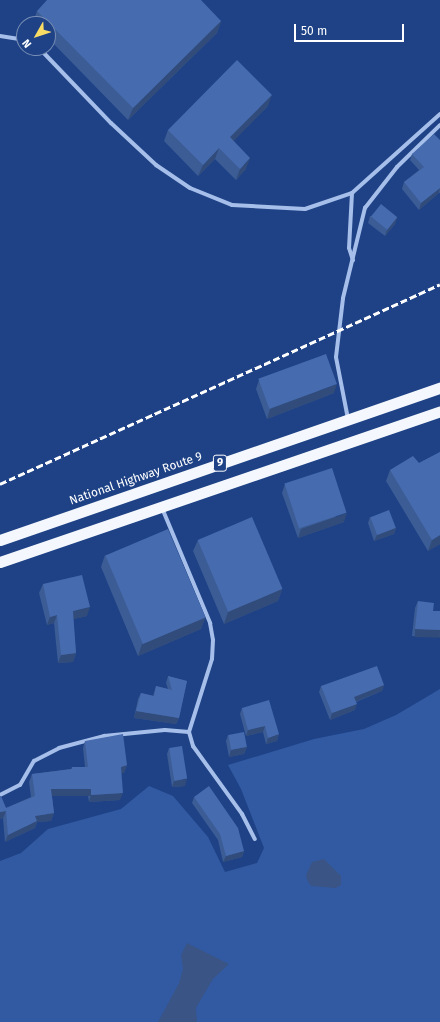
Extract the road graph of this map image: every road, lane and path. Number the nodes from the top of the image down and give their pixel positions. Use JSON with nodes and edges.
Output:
{"nodes":[{"id":1,"x":0,"y":36,"type":"edge"},
{"id":2,"x":16,"y":39,"type":"edge"},
{"id":3,"x":47,"y":56,"type":"edge"},
{"id":4,"x":440,"y":114,"type":"edge"},
{"id":5,"x":440,"y":125,"type":"edge"},
{"id":6,"x":352,"y":192,"type":"junction"},
{"id":7,"x":353,"y":260,"type":"junction"},
{"id":8,"x":440,"y":388,"type":"edge"},
{"id":9,"x":440,"y":411,"type":"edge"},
{"id":10,"x":348,"y":419,"type":"junction"},
{"id":11,"x":162,"y":507,"type":"junction"},
{"id":12,"x":0,"y":540,"type":"edge"},
{"id":13,"x":0,"y":562,"type":"edge"},
{"id":14,"x":189,"y":732,"type":"junction"},
{"id":15,"x":0,"y":795,"type":"edge"},
{"id":16,"x":255,"y":839,"type":"dead end"}],
"edges":[{"from":1,"to":2,"type":"street"},
{"from":3,"to":6,"type":"street"},
{"from":4,"to":6,"type":"street"},
{"from":5,"to":7,"type":"street"},
{"from":6,"to":7,"type":"street"},
{"from":7,"to":10,"type":"street"},
{"from":8,"to":10,"type":"highway","name":"National Highway Route 9","number":"9"},
{"from":9,"to":11,"type":"highway","number":"9"},
{"from":10,"to":12,"type":"highway","name":"National Highway Route 9","number":"9"},
{"from":11,"to":13,"type":"highway","number":"9"},
{"from":11,"to":14,"type":"street"},
{"from":14,"to":15,"type":"street"},
{"from":14,"to":16,"type":"street"}]}
